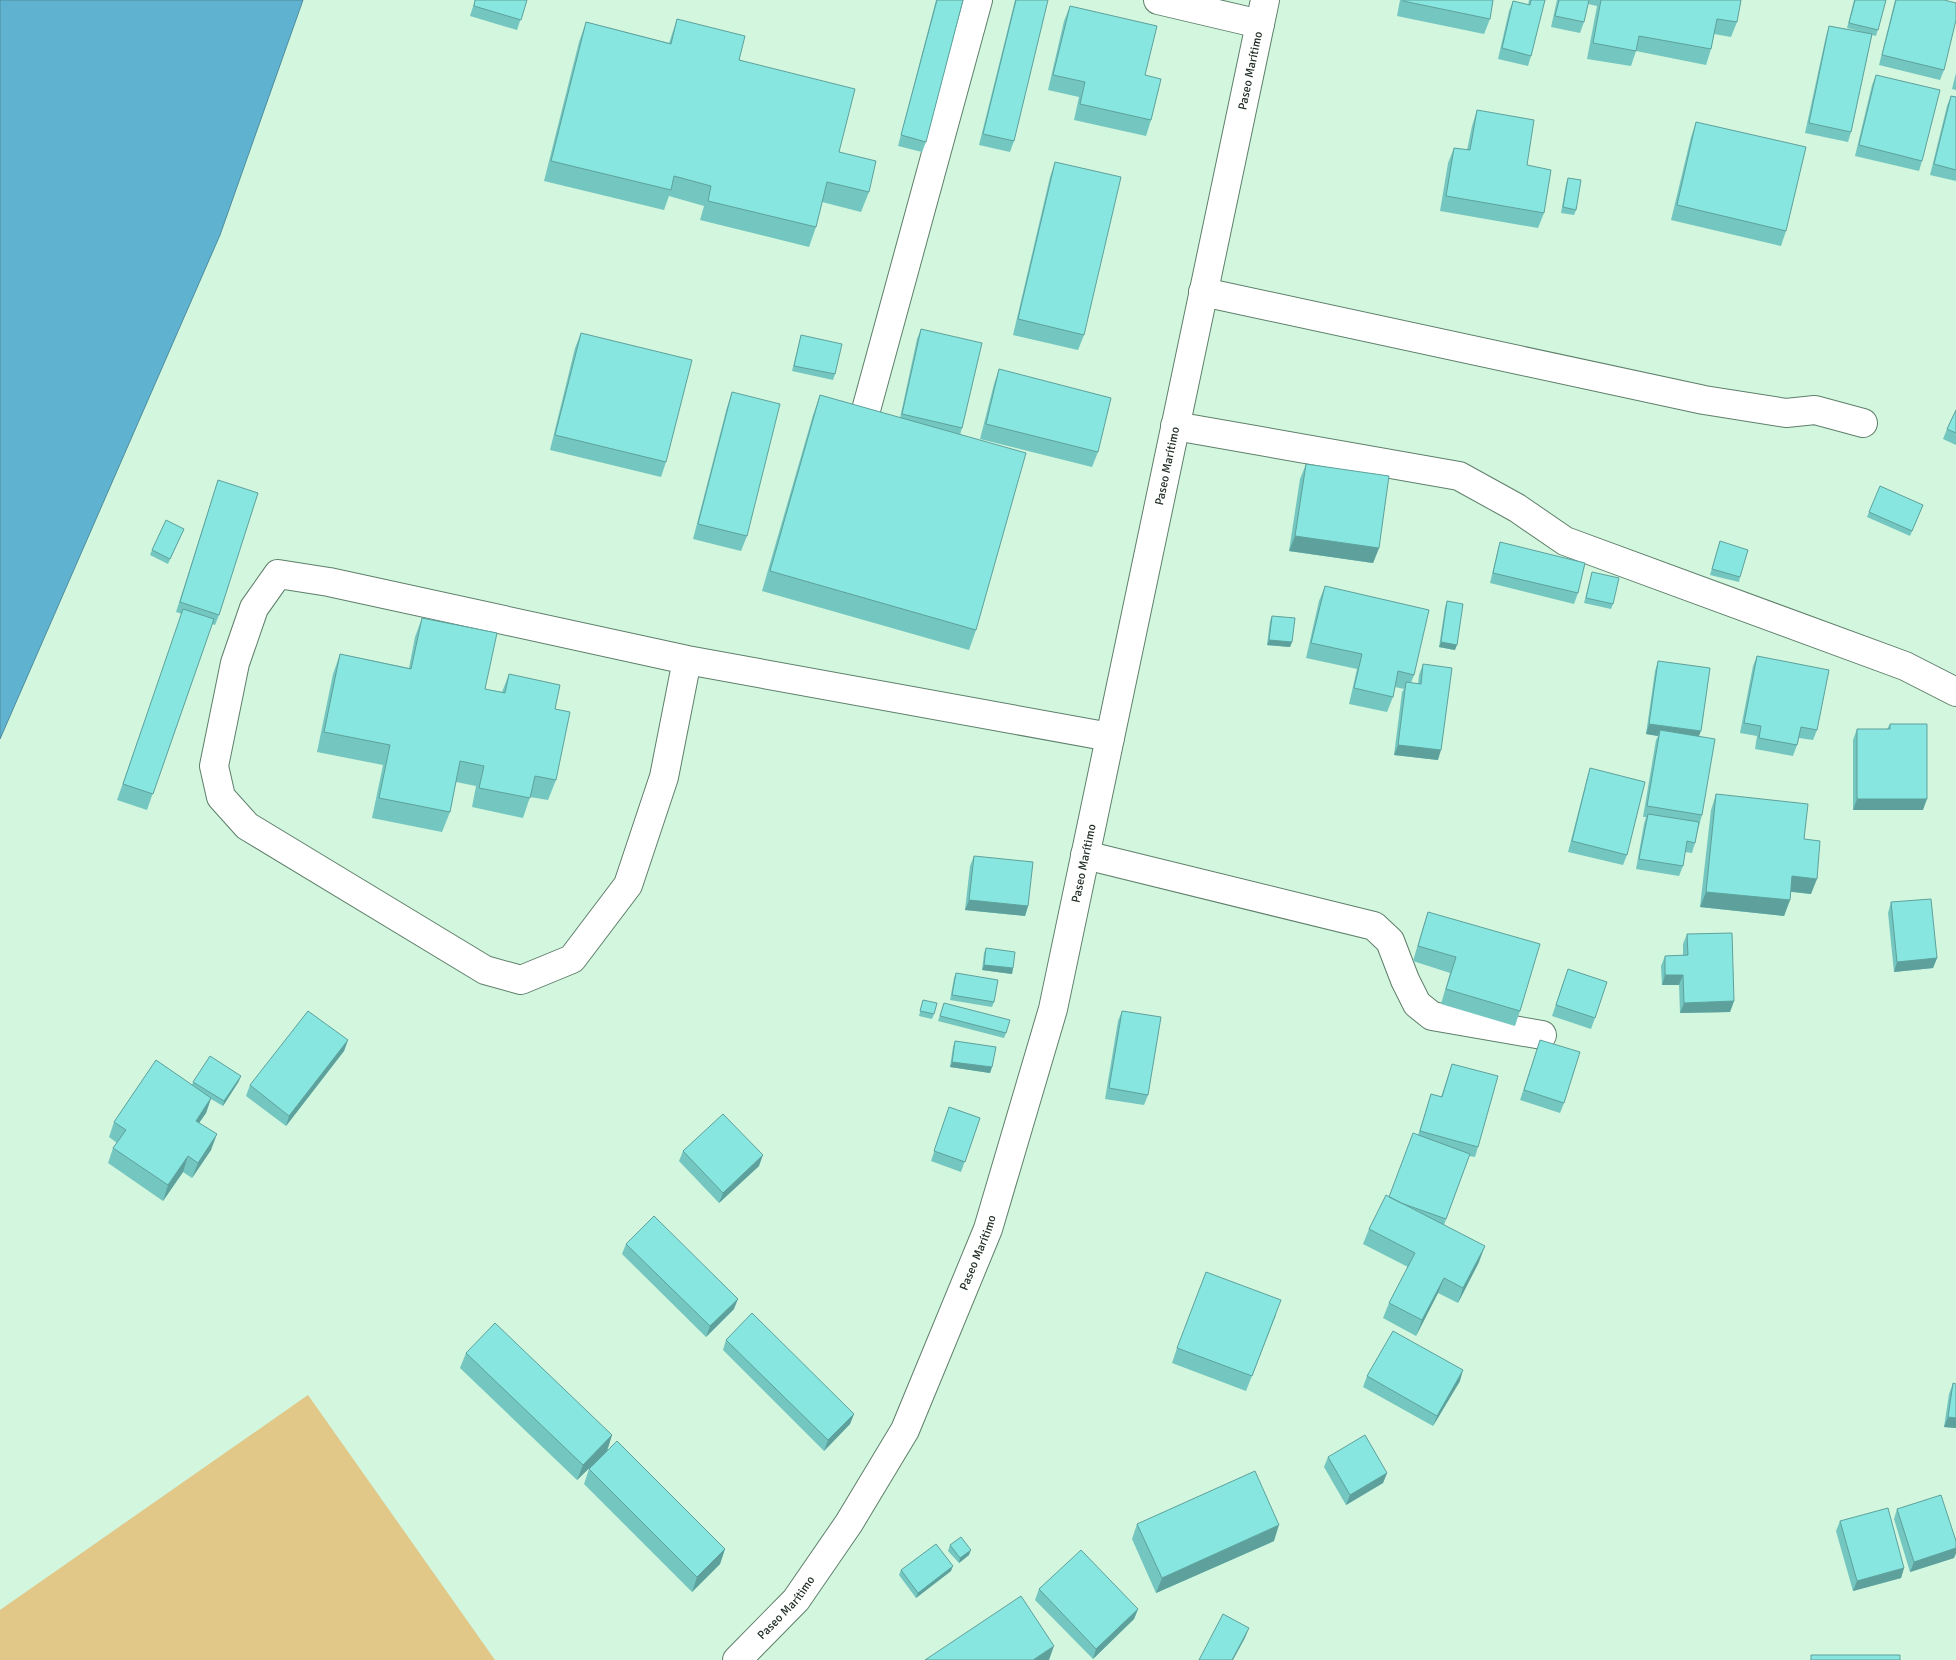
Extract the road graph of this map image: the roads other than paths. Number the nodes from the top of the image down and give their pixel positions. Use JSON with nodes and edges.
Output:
{"nodes":[{"id":1,"x":978,"y":0,"type":"edge"},
{"id":2,"x":1158,"y":0,"type":"edge"},
{"id":3,"x":1263,"y":12,"type":"edge"},
{"id":4,"x":1204,"y":292,"type":"junction"},
{"id":5,"x":866,"y":410,"type":"edge"},
{"id":6,"x":1863,"y":423,"type":"dead end"},
{"id":7,"x":1175,"y":426,"type":"junction"},
{"id":8,"x":687,"y":660,"type":"junction"},
{"id":9,"x":1956,"y":692,"type":"edge"},
{"id":10,"x":1110,"y":737,"type":"junction"},
{"id":11,"x":1086,"y":855,"type":"junction"},
{"id":12,"x":1542,"y":1035,"type":"dead end"},
{"id":13,"x":737,"y":1660,"type":"edge"}],
"edges":[{"from":1,"to":5,"type":"street"},
{"from":2,"to":3,"type":"street"},
{"from":3,"to":4,"type":"street","name":"Paseo Marítimo"},
{"from":4,"to":6,"type":"street"},
{"from":4,"to":7,"type":"street","name":"Paseo Marítimo"},
{"from":7,"to":9,"type":"street"},
{"from":7,"to":10,"type":"street","name":"Paseo Marítimo"},
{"from":8,"to":8,"type":"street"},
{"from":8,"to":10,"type":"street"},
{"from":10,"to":11,"type":"street","name":"Paseo Marítimo"},
{"from":11,"to":12,"type":"street"},
{"from":11,"to":13,"type":"street","name":"Paseo Marítimo"}]}
